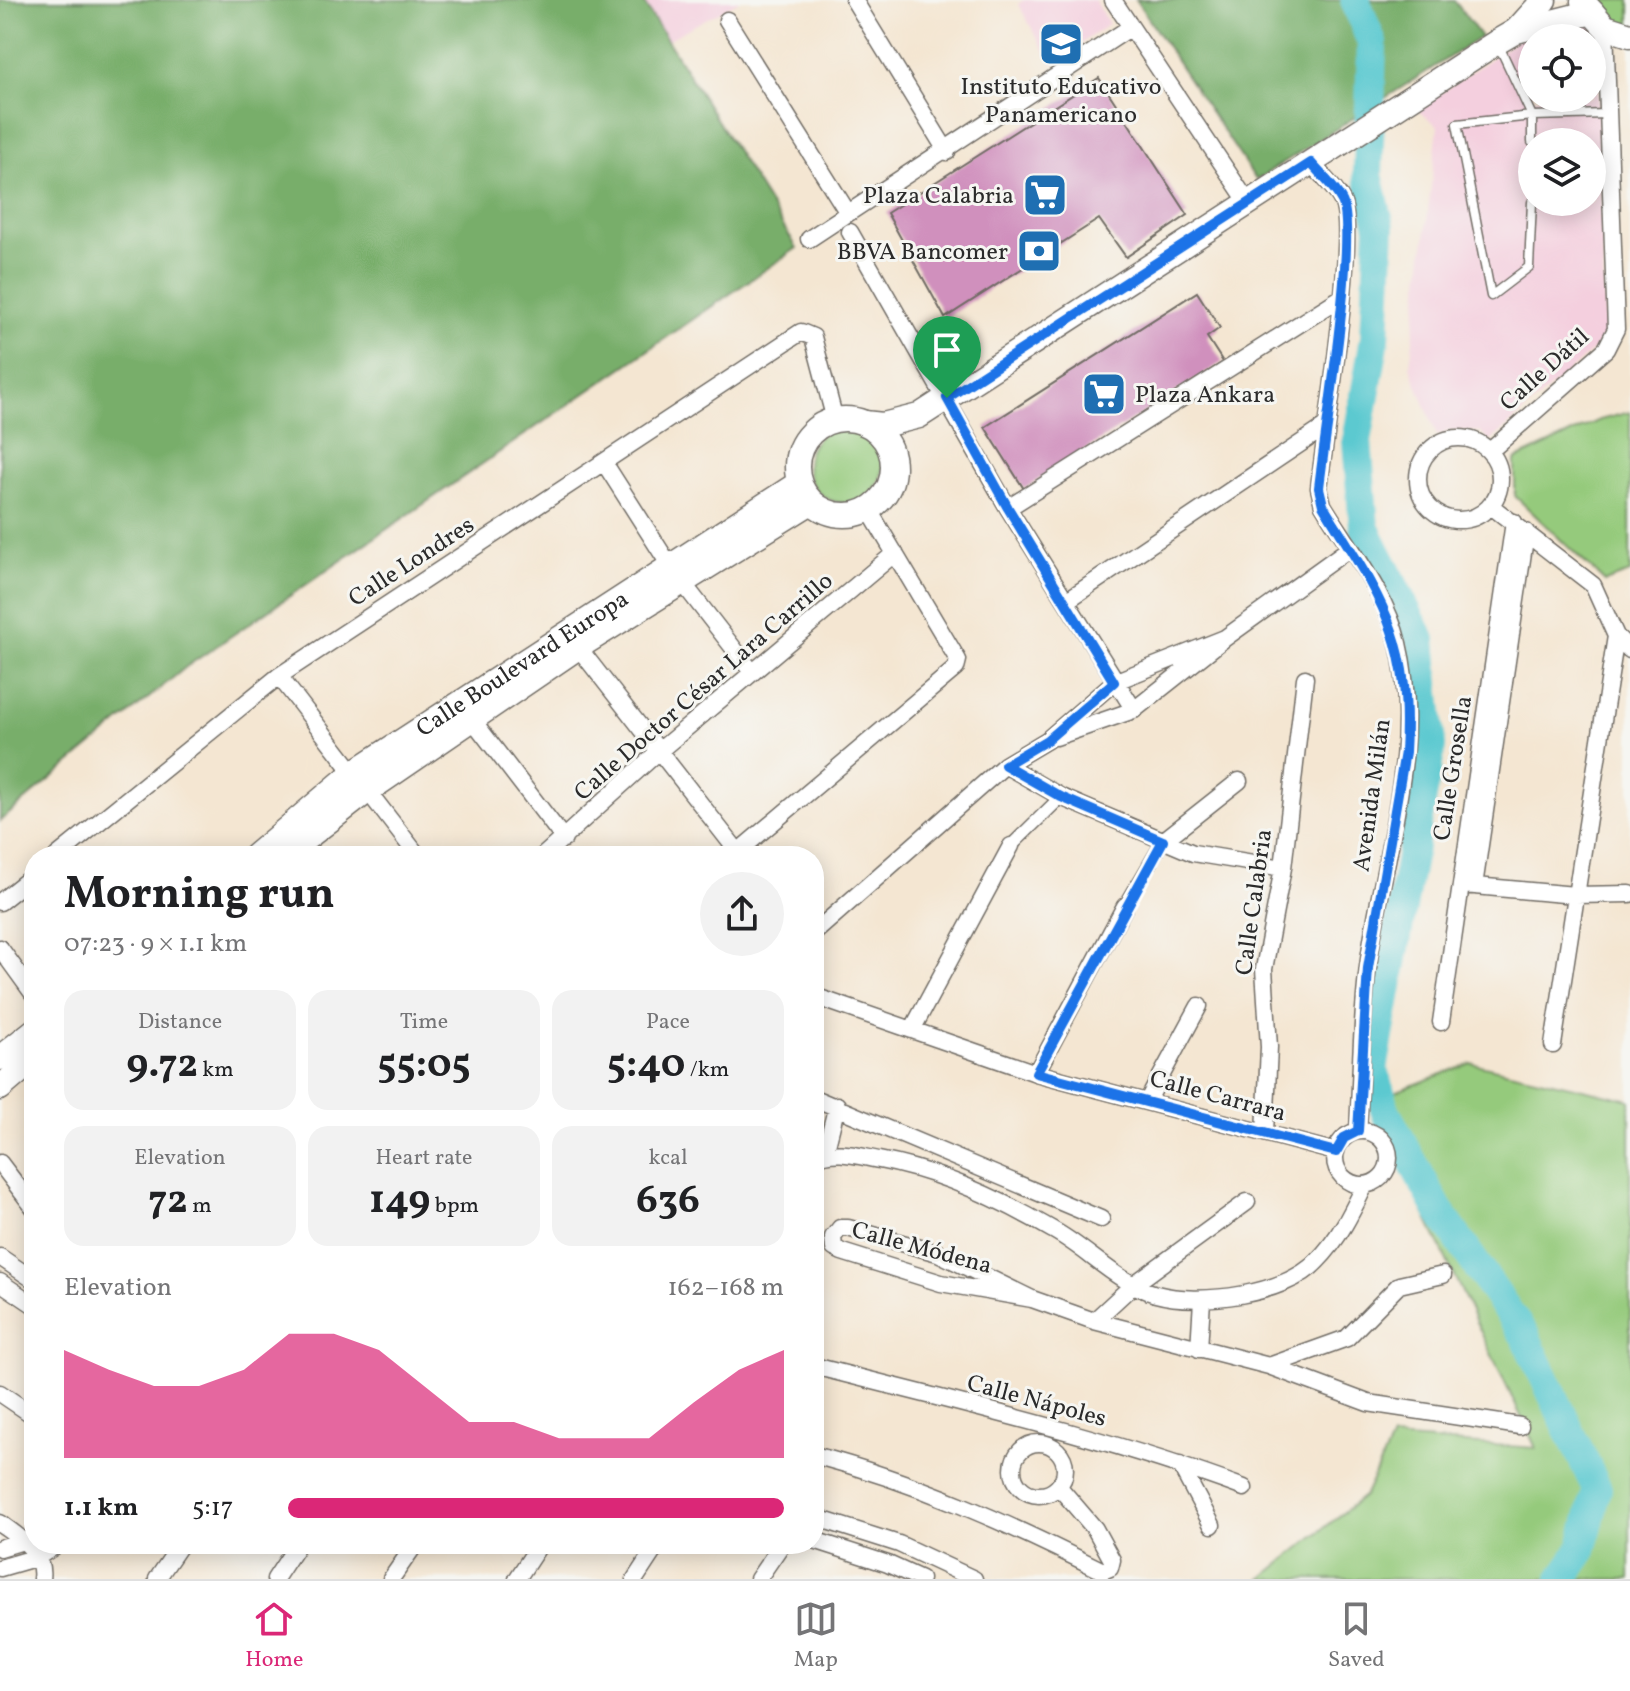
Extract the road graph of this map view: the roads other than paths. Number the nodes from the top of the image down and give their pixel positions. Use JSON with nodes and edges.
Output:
{"nodes":[{"id":1,"x":854,"y":0,"type":"edge"},
{"id":2,"x":1113,"y":0,"type":"edge"},
{"id":3,"x":1544,"y":0,"type":"edge"},
{"id":4,"x":1593,"y":13,"type":"edge"},
{"id":5,"x":727,"y":20,"type":"dead end"},
{"id":6,"x":1131,"y":27,"type":"junction"},
{"id":7,"x":1630,"y":35,"type":"edge"},
{"id":8,"x":1507,"y":36,"type":"junction"},
{"id":9,"x":1608,"y":114,"type":"junction"},
{"id":10,"x":1532,"y":116,"type":"junction"},
{"id":11,"x":1532,"y":128,"type":"edge"},
{"id":12,"x":947,"y":152,"type":"junction"},
{"id":13,"x":1317,"y":159,"type":"junction"},
{"id":14,"x":1249,"y":204,"type":"junction"},
{"id":15,"x":848,"y":213,"type":"junction"},
{"id":16,"x":1531,"y":216,"type":"edge"},
{"id":17,"x":850,"y":232,"type":"dead end"},
{"id":18,"x":809,"y":239,"type":"dead end"},
{"id":19,"x":1342,"y":297,"type":"junction"},
{"id":20,"x":947,"y":398,"type":"junction"},
{"id":21,"x":919,"y":416,"type":"junction"},
{"id":22,"x":835,"y":420,"type":"junction"},
{"id":23,"x":864,"y":423,"type":"junction"},
{"id":24,"x":1325,"y":427,"type":"junction"},
{"id":25,"x":1490,"y":451,"type":"junction"},
{"id":26,"x":891,"y":456,"type":"junction"},
{"id":27,"x":605,"y":464,"type":"junction"},
{"id":28,"x":805,"y":493,"type":"junction"},
{"id":29,"x":1491,"y":506,"type":"junction"},
{"id":30,"x":1008,"y":508,"type":"junction"},
{"id":31,"x":869,"y":510,"type":"junction"},
{"id":32,"x":1520,"y":527,"type":"junction"},
{"id":33,"x":1350,"y":548,"type":"junction"},
{"id":34,"x":895,"y":553,"type":"junction"},
{"id":35,"x":677,"y":577,"type":"junction"},
{"id":36,"x":1066,"y":601,"type":"junction"},
{"id":37,"x":1616,"y":636,"type":"junction"},
{"id":38,"x":1225,"y":638,"type":"junction"},
{"id":39,"x":573,"y":640,"type":"junction"},
{"id":40,"x":1630,"y":650,"type":"edge"},
{"id":41,"x":752,"y":672,"type":"junction"},
{"id":42,"x":279,"y":676,"type":"junction"},
{"id":43,"x":1305,"y":678,"type":"dead end"},
{"id":44,"x":1114,"y":682,"type":"junction"},
{"id":45,"x":1134,"y":710,"type":"junction"},
{"id":46,"x":466,"y":711,"type":"junction"},
{"id":47,"x":1047,"y":740,"type":"junction"},
{"id":48,"x":659,"y":751,"type":"junction"},
{"id":49,"x":1005,"y":765,"type":"junction"},
{"id":50,"x":1239,"y":781,"type":"dead end"},
{"id":51,"x":360,"y":782,"type":"junction"},
{"id":52,"x":1061,"y":797,"type":"junction"},
{"id":53,"x":564,"y":839,"type":"junction"},
{"id":54,"x":1163,"y":841,"type":"junction"},
{"id":55,"x":69,"y":846,"type":"edge"},
{"id":56,"x":270,"y":846,"type":"edge"},
{"id":57,"x":293,"y":846,"type":"edge"},
{"id":58,"x":410,"y":846,"type":"edge"},
{"id":59,"x":555,"y":846,"type":"edge"},
{"id":60,"x":729,"y":846,"type":"edge"},
{"id":61,"x":745,"y":846,"type":"edge"},
{"id":62,"x":1011,"y":846,"type":"joint"},
{"id":63,"x":1283,"y":868,"type":"junction"},
{"id":64,"x":24,"y":883,"type":"edge"},
{"id":65,"x":1467,"y":886,"type":"junction"},
{"id":66,"x":1630,"y":894,"type":"edge"},
{"id":67,"x":1575,"y":895,"type":"junction"},
{"id":68,"x":0,"y":902,"type":"edge"},
{"id":69,"x":1125,"y":906,"type":"joint"},
{"id":70,"x":824,"y":924,"type":"edge"},
{"id":71,"x":0,"y":948,"type":"edge"},
{"id":72,"x":24,"y":981,"type":"edge"},
{"id":73,"x":824,"y":999,"type":"edge"},
{"id":74,"x":1199,"y":1006,"type":"dead end"},
{"id":75,"x":1441,"y":1022,"type":"dead end"},
{"id":76,"x":912,"y":1030,"type":"junction"},
{"id":77,"x":24,"y":1039,"type":"edge"},
{"id":78,"x":1553,"y":1045,"type":"dead end"},
{"id":79,"x":0,"y":1058,"type":"edge"},
{"id":80,"x":24,"y":1068,"type":"edge"},
{"id":81,"x":1036,"y":1073,"type":"junction"},
{"id":82,"x":0,"y":1088,"type":"edge"},
{"id":83,"x":1148,"y":1100,"type":"junction"},
{"id":84,"x":824,"y":1101,"type":"edge"},
{"id":85,"x":837,"y":1105,"type":"junction"},
{"id":86,"x":1358,"y":1131,"type":"junction"},
{"id":87,"x":1265,"y":1133,"type":"junction"},
{"id":88,"x":824,"y":1142,"type":"edge"},
{"id":89,"x":1336,"y":1152,"type":"junction"},
{"id":90,"x":824,"y":1157,"type":"edge"},
{"id":91,"x":0,"y":1163,"type":"edge"},
{"id":92,"x":982,"y":1170,"type":"junction"},
{"id":93,"x":1365,"y":1185,"type":"junction"},
{"id":94,"x":972,"y":1189,"type":"junction"},
{"id":95,"x":24,"y":1195,"type":"edge"},
{"id":96,"x":1247,"y":1202,"type":"dead end"},
{"id":97,"x":1101,"y":1219,"type":"dead end"},
{"id":98,"x":0,"y":1257,"type":"edge"},
{"id":99,"x":24,"y":1273,"type":"edge"},
{"id":100,"x":1443,"y":1275,"type":"dead end"},
{"id":101,"x":0,"y":1282,"type":"edge"},
{"id":102,"x":1133,"y":1285,"type":"junction"},
{"id":103,"x":24,"y":1294,"type":"edge"},
{"id":104,"x":1032,"y":1299,"type":"junction"},
{"id":105,"x":1202,"y":1300,"type":"junction"},
{"id":106,"x":1094,"y":1321,"type":"junction"},
{"id":107,"x":1199,"y":1349,"type":"junction"},
{"id":108,"x":1269,"y":1366,"type":"junction"},
{"id":109,"x":824,"y":1369,"type":"edge"},
{"id":110,"x":0,"y":1393,"type":"edge"},
{"id":111,"x":24,"y":1409,"type":"edge"},
{"id":112,"x":1520,"y":1426,"type":"dead end"},
{"id":113,"x":1050,"y":1435,"type":"junction"},
{"id":114,"x":824,"y":1458,"type":"edge"},
{"id":115,"x":1180,"y":1465,"type":"junction"},
{"id":116,"x":1059,"y":1487,"type":"junction"},
{"id":117,"x":1244,"y":1488,"type":"dead end"},
{"id":118,"x":824,"y":1520,"type":"edge"},
{"id":119,"x":0,"y":1523,"type":"edge"},
{"id":120,"x":1212,"y":1525,"type":"dead end"},
{"id":121,"x":24,"y":1536,"type":"edge"},
{"id":122,"x":24,"y":1541,"type":"edge"},
{"id":123,"x":824,"y":1543,"type":"edge"},
{"id":124,"x":899,"y":1544,"type":"junction"},
{"id":125,"x":0,"y":1548,"type":"edge"},
{"id":126,"x":37,"y":1554,"type":"edge"},
{"id":127,"x":43,"y":1554,"type":"edge"},
{"id":128,"x":174,"y":1554,"type":"edge"},
{"id":129,"x":291,"y":1554,"type":"edge"},
{"id":130,"x":408,"y":1554,"type":"edge"},
{"id":131,"x":533,"y":1554,"type":"edge"},
{"id":132,"x":651,"y":1554,"type":"edge"},
{"id":133,"x":775,"y":1554,"type":"edge"},
{"id":134,"x":38,"y":1557,"type":"junction"},
{"id":135,"x":888,"y":1564,"type":"junction"},
{"id":136,"x":0,"y":1568,"type":"edge"},
{"id":137,"x":41,"y":1579,"type":"edge"},
{"id":138,"x":157,"y":1579,"type":"edge"},
{"id":139,"x":275,"y":1579,"type":"edge"},
{"id":140,"x":391,"y":1579,"type":"edge"},
{"id":141,"x":517,"y":1579,"type":"edge"},
{"id":142,"x":635,"y":1579,"type":"edge"},
{"id":143,"x":758,"y":1579,"type":"edge"},
{"id":144,"x":877,"y":1579,"type":"edge"},
{"id":145,"x":921,"y":1579,"type":"edge"},
{"id":146,"x":974,"y":1579,"type":"edge"}],
"edges":[{"from":1,"to":12,"type":"street"},
{"from":2,"to":6,"type":"street"},
{"from":3,"to":8,"type":"main road"},
{"from":4,"to":7,"type":"main road"},
{"from":4,"to":8,"type":"main road"},
{"from":4,"to":9,"type":"street","name":"Calle Dátil"},
{"from":5,"to":15,"type":"street"},
{"from":6,"to":12,"type":"street"},
{"from":6,"to":14,"type":"street"},
{"from":8,"to":10,"type":"lane"},
{"from":8,"to":13,"type":"main road"},
{"from":9,"to":10,"type":"lane"},
{"from":9,"to":25,"type":"street","name":"Calle Dátil"},
{"from":10,"to":11,"type":"lane"},
{"from":10,"to":16,"type":"lane"},
{"from":12,"to":15,"type":"street"},
{"from":13,"to":14,"type":"main road"},
{"from":13,"to":19,"type":"street","name":"Avenida Milán"},
{"from":14,"to":20,"type":"main road"},
{"from":15,"to":18,"type":"street"},
{"from":17,"to":20,"type":"street"},
{"from":19,"to":24,"type":"street","name":"Avenida Milán"},
{"from":19,"to":30,"type":"street"},
{"from":20,"to":21,"type":"main road"},
{"from":20,"to":30,"type":"street"},
{"from":21,"to":23,"type":"main road"},
{"from":21,"to":26,"type":"main road"},
{"from":22,"to":23,"type":"main road"},
{"from":22,"to":27,"type":"street","name":"Calle Londres"},
{"from":22,"to":28,"type":"main road"},
{"from":23,"to":26,"type":"main road"},
{"from":24,"to":33,"type":"street","name":"Avenida Milán"},
{"from":24,"to":36,"type":"street"},
{"from":25,"to":29,"type":"street"},
{"from":25,"to":29,"type":"street"},
{"from":26,"to":31,"type":"main road"},
{"from":27,"to":35,"type":"street"},
{"from":27,"to":42,"type":"street","name":"Calle Londres"},
{"from":28,"to":31,"type":"main road"},
{"from":28,"to":35,"type":"main road","name":"Calle Boulevard Europa"},
{"from":29,"to":32,"type":"street"},
{"from":30,"to":36,"type":"street"},
{"from":31,"to":34,"type":"street"},
{"from":32,"to":37,"type":"street"},
{"from":32,"to":65,"type":"street","name":"Calle Grosella"},
{"from":33,"to":38,"type":"street"},
{"from":33,"to":86,"type":"street","name":"Avenida Milán"},
{"from":34,"to":41,"type":"street","name":"Calle Doctor César Lara Carrillo"},
{"from":34,"to":61,"type":"street"},
{"from":35,"to":39,"type":"main road","name":"Calle Boulevard Europa"},
{"from":35,"to":41,"type":"street"},
{"from":36,"to":44,"type":"street"},
{"from":37,"to":40,"type":"street"},
{"from":37,"to":67,"type":"street"},
{"from":38,"to":44,"type":"street"},
{"from":38,"to":45,"type":"street"},
{"from":39,"to":46,"type":"main road","name":"Calle Boulevard Europa"},
{"from":39,"to":48,"type":"street"},
{"from":41,"to":48,"type":"street","name":"Calle Doctor César Lara Carrillo"},
{"from":42,"to":51,"type":"street"},
{"from":42,"to":55,"type":"street","name":"Calle Londres"},
{"from":43,"to":63,"type":"street","name":"Calle Calabria"},
{"from":44,"to":45,"type":"street"},
{"from":44,"to":47,"type":"street"},
{"from":45,"to":47,"type":"street"},
{"from":46,"to":51,"type":"main road","name":"Calle Boulevard Europa"},
{"from":46,"to":53,"type":"street"},
{"from":47,"to":49,"type":"street"},
{"from":48,"to":53,"type":"street","name":"Calle Doctor César Lara Carrillo"},
{"from":48,"to":60,"type":"street"},
{"from":49,"to":52,"type":"street"},
{"from":49,"to":70,"type":"street"},
{"from":50,"to":54,"type":"street"},
{"from":51,"to":56,"type":"main road","name":"Calle Boulevard Europa"},
{"from":51,"to":57,"type":"main road","name":"Calle Boulevard Europa"},
{"from":51,"to":58,"type":"street"},
{"from":52,"to":54,"type":"street"},
{"from":52,"to":62,"type":"street"},
{"from":53,"to":59,"type":"street","name":"Calle Doctor César Lara Carrillo"},
{"from":54,"to":63,"type":"street"},
{"from":54,"to":69,"type":"street"},
{"from":62,"to":76,"type":"street"},
{"from":63,"to":87,"type":"street","name":"Calle Calabria"},
{"from":64,"to":68,"type":"street"},
{"from":65,"to":67,"type":"street"},
{"from":65,"to":75,"type":"street","name":"Calle Grosella"},
{"from":66,"to":67,"type":"street"},
{"from":67,"to":78,"type":"street"},
{"from":69,"to":81,"type":"street"},
{"from":71,"to":72,"type":"street"},
{"from":73,"to":76,"type":"street","name":"Calle Carrara"},
{"from":74,"to":83,"type":"street"},
{"from":76,"to":81,"type":"street","name":"Calle Carrara"},
{"from":77,"to":79,"type":"main road"},
{"from":80,"to":82,"type":"main road"},
{"from":81,"to":83,"type":"street","name":"Calle Carrara"},
{"from":83,"to":87,"type":"street","name":"Calle Carrara"},
{"from":84,"to":85,"type":"street"},
{"from":85,"to":88,"type":"street"},
{"from":85,"to":92,"type":"street"},
{"from":86,"to":89,"type":"street"},
{"from":86,"to":93,"type":"street"},
{"from":87,"to":89,"type":"street","name":"Calle Carrara"},
{"from":89,"to":93,"type":"street"},
{"from":90,"to":94,"type":"street"},
{"from":91,"to":95,"type":"street"},
{"from":92,"to":94,"type":"street"},
{"from":92,"to":97,"type":"street"},
{"from":93,"to":105,"type":"street"},
{"from":94,"to":102,"type":"street"},
{"from":96,"to":102,"type":"street"},
{"from":98,"to":99,"type":"street"},
{"from":100,"to":108,"type":"street"},
{"from":101,"to":103,"type":"street"},
{"from":102,"to":105,"type":"street"},
{"from":102,"to":106,"type":"street"},
{"from":104,"to":104,"type":"street","name":"Calle Módena"},
{"from":104,"to":106,"type":"street","name":"Calle Módena"},
{"from":105,"to":107,"type":"street"},
{"from":106,"to":107,"type":"street","name":"Calle Módena"},
{"from":107,"to":108,"type":"street","name":"Calle Módena"},
{"from":108,"to":112,"type":"street","name":"Calle Módena"},
{"from":109,"to":113,"type":"street","name":"Calle Nápoles"},
{"from":110,"to":111,"type":"street"},
{"from":113,"to":115,"type":"street","name":"Calle Nápoles"},
{"from":113,"to":116,"type":"street"},
{"from":113,"to":116,"type":"street"},
{"from":114,"to":116,"type":"street"},
{"from":115,"to":117,"type":"street","name":"Calle Nápoles"},
{"from":115,"to":120,"type":"street"},
{"from":118,"to":124,"type":"street"},
{"from":119,"to":121,"type":"street"},
{"from":122,"to":125,"type":"street"},
{"from":123,"to":135,"type":"street"},
{"from":124,"to":135,"type":"street"},
{"from":124,"to":146,"type":"street"},
{"from":126,"to":134,"type":"street"},
{"from":127,"to":134,"type":"street"},
{"from":128,"to":138,"type":"street"},
{"from":129,"to":139,"type":"street"},
{"from":130,"to":140,"type":"street"},
{"from":131,"to":141,"type":"street"},
{"from":132,"to":142,"type":"street"},
{"from":133,"to":143,"type":"street"},
{"from":134,"to":136,"type":"street"},
{"from":134,"to":137,"type":"street"},
{"from":135,"to":144,"type":"street"},
{"from":135,"to":145,"type":"street"}]}
